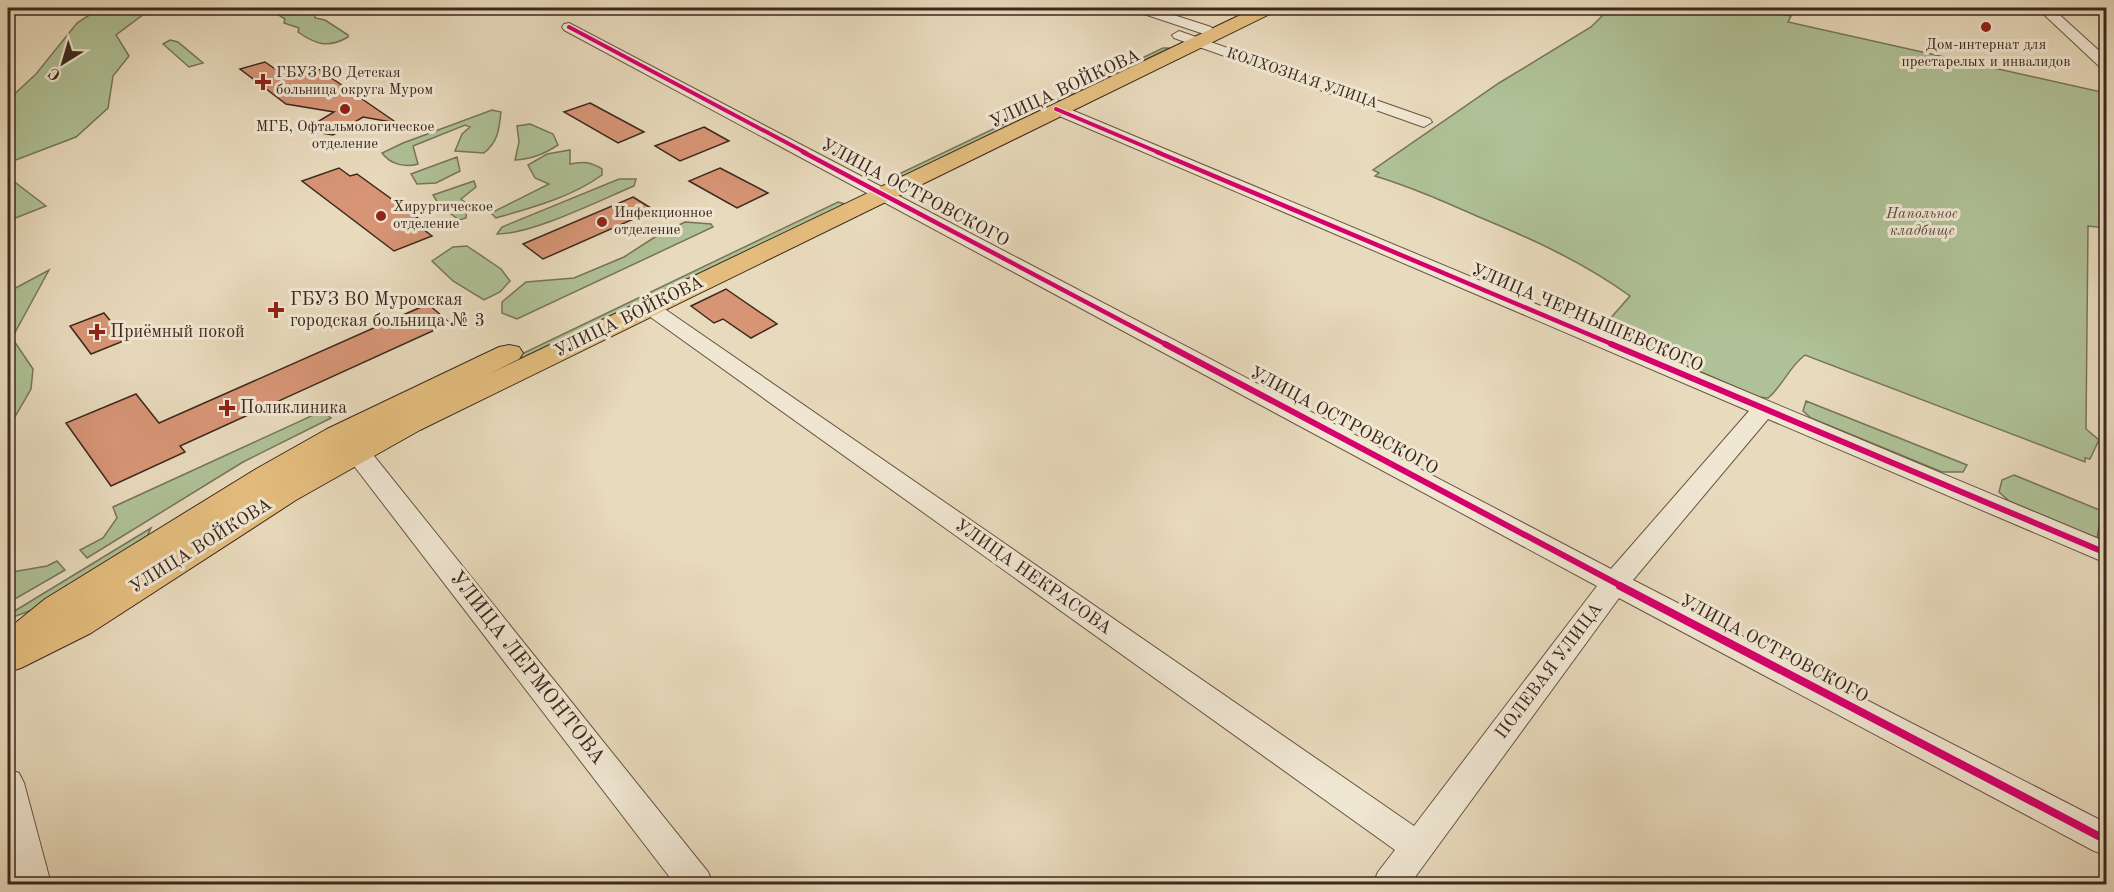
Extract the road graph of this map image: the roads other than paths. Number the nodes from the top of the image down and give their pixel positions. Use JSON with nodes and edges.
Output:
{"nodes":[{"id":1,"x":1140,"y":8,"type":"edge"},
{"id":2,"x":1238,"y":8,"type":"edge"},
{"id":3,"x":1268,"y":8,"type":"edge"},
{"id":4,"x":2044,"y":8,"type":"edge"},
{"id":5,"x":569,"y":27,"type":"dead end"},
{"id":6,"x":1197,"y":34,"type":"junction"},
{"id":7,"x":2106,"y":65,"type":"edge"},
{"id":8,"x":1056,"y":109,"type":"junction"},
{"id":9,"x":1424,"y":122,"type":"dead end"},
{"id":10,"x":875,"y":188,"type":"junction"},
{"id":11,"x":649,"y":307,"type":"junction"},
{"id":12,"x":1764,"y":410,"type":"junction"},
{"id":13,"x":357,"y":452,"type":"junction"},
{"id":14,"x":2106,"y":553,"type":"edge"},
{"id":15,"x":1615,"y":583,"type":"junction"},
{"id":16,"x":8,"y":649,"type":"edge"},
{"id":17,"x":8,"y":658,"type":"edge"},
{"id":18,"x":8,"y":783,"type":"edge"},
{"id":19,"x":2106,"y":840,"type":"edge"},
{"id":20,"x":1417,"y":847,"type":"junction"},
{"id":21,"x":34,"y":885,"type":"edge"},
{"id":22,"x":696,"y":885,"type":"edge"},
{"id":23,"x":1390,"y":885,"type":"edge"}],
"edges":[{"from":1,"to":6,"type":"street","name":"КОЛХОЗНАЯ УЛИЦА"},
{"from":2,"to":6,"type":"main road","name":"УЛИЦА ВОЙКОВА"},
{"from":3,"to":6,"type":"main road","name":"УЛИЦА ВОЙКОВА"},
{"from":4,"to":7,"type":"street"},
{"from":5,"to":10,"type":"street","name":"УЛИЦА ОСТРОВСКОГО"},
{"from":6,"to":8,"type":"main road","name":"УЛИЦА ВОЙКОВА"},
{"from":6,"to":9,"type":"street","name":"КОЛХОЗНАЯ УЛИЦА"},
{"from":6,"to":10,"type":"main road","name":"УЛИЦА ВОЙКОВА"},
{"from":8,"to":10,"type":"main road","name":"УЛИЦА ВОЙКОВА"},
{"from":8,"to":12,"type":"street","name":"УЛИЦА ЧЕРНЫШЕВСКОГО"},
{"from":10,"to":11,"type":"main road","name":"УЛИЦА ВОЙКОВА"},
{"from":10,"to":15,"type":"street","name":"УЛИЦА ОСТРОВСКОГО"},
{"from":10,"to":16,"type":"main road","name":"УЛИЦА ВОЙКОВА"},
{"from":11,"to":13,"type":"main road","name":"УЛИЦА ВОЙКОВА"},
{"from":11,"to":20,"type":"street","name":"УЛИЦА НЕКРАСОВА"},
{"from":12,"to":14,"type":"street","name":"УЛИЦА ЧЕРНЫШЕВСКОГО"},
{"from":12,"to":15,"type":"street","name":"ПОЛЕВАЯ УЛИЦА"},
{"from":13,"to":17,"type":"main road","name":"УЛИЦА ВОЙКОВА"},
{"from":13,"to":22,"type":"street","name":"УЛИЦА ЛЕРМОНТОВА"},
{"from":15,"to":19,"type":"street","name":"УЛИЦА ОСТРОВСКОГО"},
{"from":15,"to":20,"type":"street","name":"ПОЛЕВАЯ УЛИЦА"},
{"from":18,"to":21,"type":"street"},
{"from":20,"to":23,"type":"street","name":"ПОЛЕВАЯ УЛИЦА"}]}
